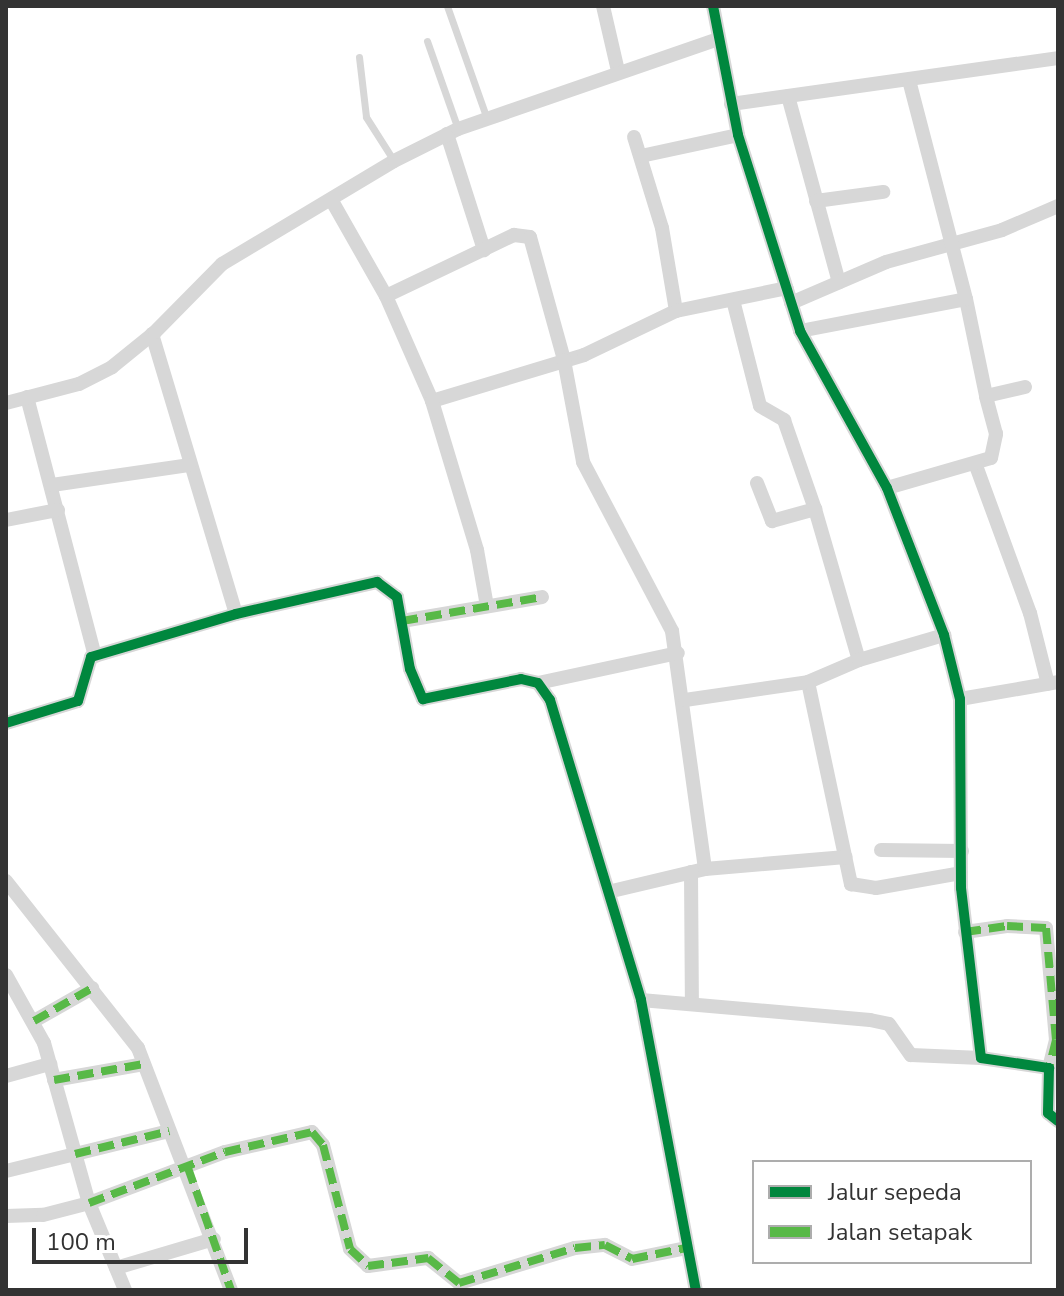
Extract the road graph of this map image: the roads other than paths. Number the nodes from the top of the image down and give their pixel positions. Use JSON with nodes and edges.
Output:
{"nodes":[{"id":1,"x":447,"y":6,"type":"edge"},
{"id":2,"x":603,"y":6,"type":"edge"},
{"id":3,"x":713,"y":6,"type":"edge"},
{"id":4,"x":718,"y":39,"type":"junction"},
{"id":5,"x":427,"y":41,"type":"dead end"},
{"id":6,"x":359,"y":57,"type":"dead end"},
{"id":7,"x":1058,"y":58,"type":"edge"},
{"id":8,"x":618,"y":71,"type":"junction"},
{"id":9,"x":909,"y":80,"type":"junction"},
{"id":10,"x":788,"y":96,"type":"junction"},
{"id":11,"x":731,"y":104,"type":"junction"},
{"id":12,"x":487,"y":119,"type":"junction"},
{"id":13,"x":453,"y":131,"type":"junction"},
{"id":14,"x":738,"y":135,"type":"junction"},
{"id":15,"x":634,"y":137,"type":"dead end"},
{"id":16,"x":641,"y":156,"type":"junction"},
{"id":17,"x":394,"y":161,"type":"junction"},
{"id":18,"x":883,"y":192,"type":"dead end"},
{"id":19,"x":332,"y":201,"type":"junction"},
{"id":20,"x":816,"y":201,"type":"junction"},
{"id":21,"x":1058,"y":206,"type":"edge"},
{"id":22,"x":948,"y":243,"type":"junction"},
{"id":23,"x":484,"y":250,"type":"junction"},
{"id":24,"x":839,"y":282,"type":"junction"},
{"id":25,"x":386,"y":296,"type":"junction"},
{"id":26,"x":789,"y":296,"type":"junction"},
{"id":27,"x":966,"y":299,"type":"junction"},
{"id":28,"x":733,"y":300,"type":"junction"},
{"id":29,"x":676,"y":311,"type":"junction"},
{"id":30,"x":800,"y":331,"type":"junction"},
{"id":31,"x":152,"y":334,"type":"junction"},
{"id":32,"x":564,"y":360,"type":"junction"},
{"id":33,"x":1025,"y":387,"type":"dead end"},
{"id":34,"x":986,"y":396,"type":"junction"},
{"id":35,"x":27,"y":397,"type":"junction"},
{"id":36,"x":432,"y":401,"type":"junction"},
{"id":37,"x":6,"y":403,"type":"edge"},
{"id":38,"x":975,"y":463,"type":"junction"},
{"id":39,"x":189,"y":465,"type":"junction"},
{"id":40,"x":757,"y":483,"type":"dead end"},
{"id":41,"x":52,"y":485,"type":"junction"},
{"id":42,"x":887,"y":488,"type":"junction"},
{"id":43,"x":815,"y":509,"type":"junction"},
{"id":44,"x":58,"y":510,"type":"junction"},
{"id":45,"x":6,"y":520,"type":"edge"},
{"id":46,"x":542,"y":597,"type":"dead end"},
{"id":47,"x":487,"y":606,"type":"junction"},
{"id":48,"x":236,"y":614,"type":"junction"},
{"id":49,"x":402,"y":621,"type":"junction"},
{"id":50,"x":944,"y":635,"type":"junction"},
{"id":51,"x":678,"y":653,"type":"junction"},
{"id":52,"x":95,"y":656,"type":"junction"},
{"id":53,"x":859,"y":660,"type":"junction"},
{"id":54,"x":808,"y":682,"type":"junction"},
{"id":55,"x":538,"y":683,"type":"junction"},
{"id":56,"x":1053,"y":683,"type":"edge"},
{"id":57,"x":960,"y":699,"type":"junction"},
{"id":58,"x":685,"y":700,"type":"junction"},
{"id":59,"x":6,"y":723,"type":"edge"},
{"id":60,"x":881,"y":850,"type":"dead end"},
{"id":61,"x":962,"y":851,"type":"junction"},
{"id":62,"x":845,"y":857,"type":"junction"},
{"id":63,"x":698,"y":871,"type":"junction"},
{"id":64,"x":961,"y":873,"type":"junction"},
{"id":65,"x":6,"y":882,"type":"edge"},
{"id":66,"x":612,"y":891,"type":"junction"},
{"id":67,"x":965,"y":932,"type":"junction"},
{"id":68,"x":6,"y":975,"type":"edge"},
{"id":69,"x":92,"y":988,"type":"junction"},
{"id":70,"x":21,"y":994,"type":"junction"},
{"id":71,"x":641,"y":1000,"type":"junction"},
{"id":72,"x":6,"y":1001,"type":"edge"},
{"id":73,"x":692,"y":1004,"type":"junction"},
{"id":74,"x":34,"y":1021,"type":"junction"},
{"id":75,"x":981,"y":1058,"type":"junction"},
{"id":76,"x":50,"y":1064,"type":"junction"},
{"id":77,"x":144,"y":1064,"type":"junction"},
{"id":78,"x":1049,"y":1068,"type":"junction"},
{"id":79,"x":6,"y":1076,"type":"edge"},
{"id":80,"x":54,"y":1080,"type":"junction"},
{"id":81,"x":1058,"y":1121,"type":"edge"},
{"id":82,"x":169,"y":1131,"type":"junction"},
{"id":83,"x":75,"y":1154,"type":"junction"},
{"id":84,"x":188,"y":1168,"type":"junction"},
{"id":85,"x":6,"y":1171,"type":"edge"},
{"id":86,"x":89,"y":1203,"type":"junction"},
{"id":87,"x":6,"y":1216,"type":"edge"},
{"id":88,"x":214,"y":1239,"type":"junction"},
{"id":89,"x":686,"y":1248,"type":"junction"},
{"id":90,"x":116,"y":1268,"type":"junction"},
{"id":91,"x":125,"y":1290,"type":"edge"},
{"id":92,"x":231,"y":1290,"type":"edge"},
{"id":93,"x":696,"y":1290,"type":"edge"}],
"edges":[{"from":1,"to":12,"type":"lane"},
{"from":2,"to":8,"type":"street"},
{"from":3,"to":4,"type":"street"},
{"from":4,"to":8,"type":"street"},
{"from":4,"to":11,"type":"street"},
{"from":5,"to":13,"type":"lane"},
{"from":6,"to":17,"type":"lane"},
{"from":7,"to":9,"type":"street"},
{"from":8,"to":12,"type":"street"},
{"from":9,"to":10,"type":"street"},
{"from":9,"to":22,"type":"street"},
{"from":10,"to":11,"type":"street"},
{"from":10,"to":20,"type":"street"},
{"from":11,"to":14,"type":"street"},
{"from":12,"to":13,"type":"street"},
{"from":13,"to":17,"type":"street"},
{"from":13,"to":23,"type":"street"},
{"from":14,"to":16,"type":"street"},
{"from":14,"to":26,"type":"street"},
{"from":15,"to":16,"type":"street"},
{"from":16,"to":29,"type":"street"},
{"from":17,"to":19,"type":"street"},
{"from":18,"to":20,"type":"street"},
{"from":19,"to":25,"type":"street"},
{"from":19,"to":31,"type":"street"},
{"from":20,"to":24,"type":"street"},
{"from":21,"to":22,"type":"street"},
{"from":22,"to":24,"type":"street"},
{"from":22,"to":27,"type":"street"},
{"from":23,"to":25,"type":"street"},
{"from":23,"to":32,"type":"street"},
{"from":24,"to":26,"type":"street"},
{"from":25,"to":36,"type":"street"},
{"from":26,"to":28,"type":"street"},
{"from":26,"to":30,"type":"street"},
{"from":27,"to":30,"type":"street"},
{"from":27,"to":34,"type":"street"},
{"from":28,"to":29,"type":"street"},
{"from":28,"to":43,"type":"street"},
{"from":29,"to":32,"type":"street"},
{"from":30,"to":42,"type":"street"},
{"from":31,"to":35,"type":"street"},
{"from":31,"to":39,"type":"street"},
{"from":32,"to":36,"type":"street"},
{"from":32,"to":51,"type":"street"},
{"from":33,"to":34,"type":"street"},
{"from":34,"to":38,"type":"street"},
{"from":35,"to":37,"type":"street"},
{"from":35,"to":41,"type":"street"},
{"from":36,"to":47,"type":"street"},
{"from":38,"to":42,"type":"street"},
{"from":38,"to":56,"type":"street"},
{"from":39,"to":41,"type":"street"},
{"from":39,"to":48,"type":"street"},
{"from":40,"to":43,"type":"street"},
{"from":41,"to":44,"type":"street"},
{"from":42,"to":50,"type":"street"},
{"from":43,"to":53,"type":"street"},
{"from":44,"to":45,"type":"street"},
{"from":44,"to":52,"type":"street"},
{"from":46,"to":47,"type":"street"},
{"from":47,"to":49,"type":"street"},
{"from":48,"to":49,"type":"street"},
{"from":48,"to":52,"type":"street"},
{"from":49,"to":55,"type":"street"},
{"from":50,"to":53,"type":"street"},
{"from":50,"to":57,"type":"street"},
{"from":51,"to":55,"type":"street"},
{"from":51,"to":58,"type":"street"},
{"from":52,"to":59,"type":"street"},
{"from":53,"to":54,"type":"street"},
{"from":54,"to":58,"type":"street"},
{"from":54,"to":62,"type":"street"},
{"from":55,"to":66,"type":"street"},
{"from":56,"to":57,"type":"street"},
{"from":57,"to":61,"type":"street"},
{"from":58,"to":63,"type":"street"},
{"from":60,"to":61,"type":"street"},
{"from":61,"to":64,"type":"street"},
{"from":62,"to":63,"type":"street"},
{"from":62,"to":64,"type":"street"},
{"from":63,"to":66,"type":"street"},
{"from":63,"to":73,"type":"street"},
{"from":64,"to":67,"type":"street"},
{"from":65,"to":69,"type":"street"},
{"from":66,"to":71,"type":"street"},
{"from":67,"to":75,"type":"street"},
{"from":67,"to":78,"type":"street"},
{"from":68,"to":70,"type":"street"},
{"from":69,"to":74,"type":"street"},
{"from":69,"to":77,"type":"street"},
{"from":70,"to":72,"type":"street"},
{"from":70,"to":74,"type":"street"},
{"from":71,"to":73,"type":"street"},
{"from":71,"to":89,"type":"street"},
{"from":73,"to":75,"type":"street"},
{"from":74,"to":76,"type":"street"},
{"from":75,"to":78,"type":"street"},
{"from":76,"to":79,"type":"street"},
{"from":76,"to":80,"type":"street"},
{"from":77,"to":80,"type":"street"},
{"from":77,"to":82,"type":"street"},
{"from":78,"to":81,"type":"street"},
{"from":80,"to":83,"type":"street"},
{"from":82,"to":83,"type":"street"},
{"from":82,"to":84,"type":"street"},
{"from":83,"to":85,"type":"street"},
{"from":83,"to":86,"type":"street"},
{"from":84,"to":86,"type":"street"},
{"from":84,"to":88,"type":"street"},
{"from":84,"to":89,"type":"street"},
{"from":86,"to":87,"type":"street"},
{"from":86,"to":90,"type":"street"},
{"from":88,"to":90,"type":"street"},
{"from":88,"to":92,"type":"street"},
{"from":89,"to":93,"type":"street"},
{"from":90,"to":91,"type":"street"}]}
